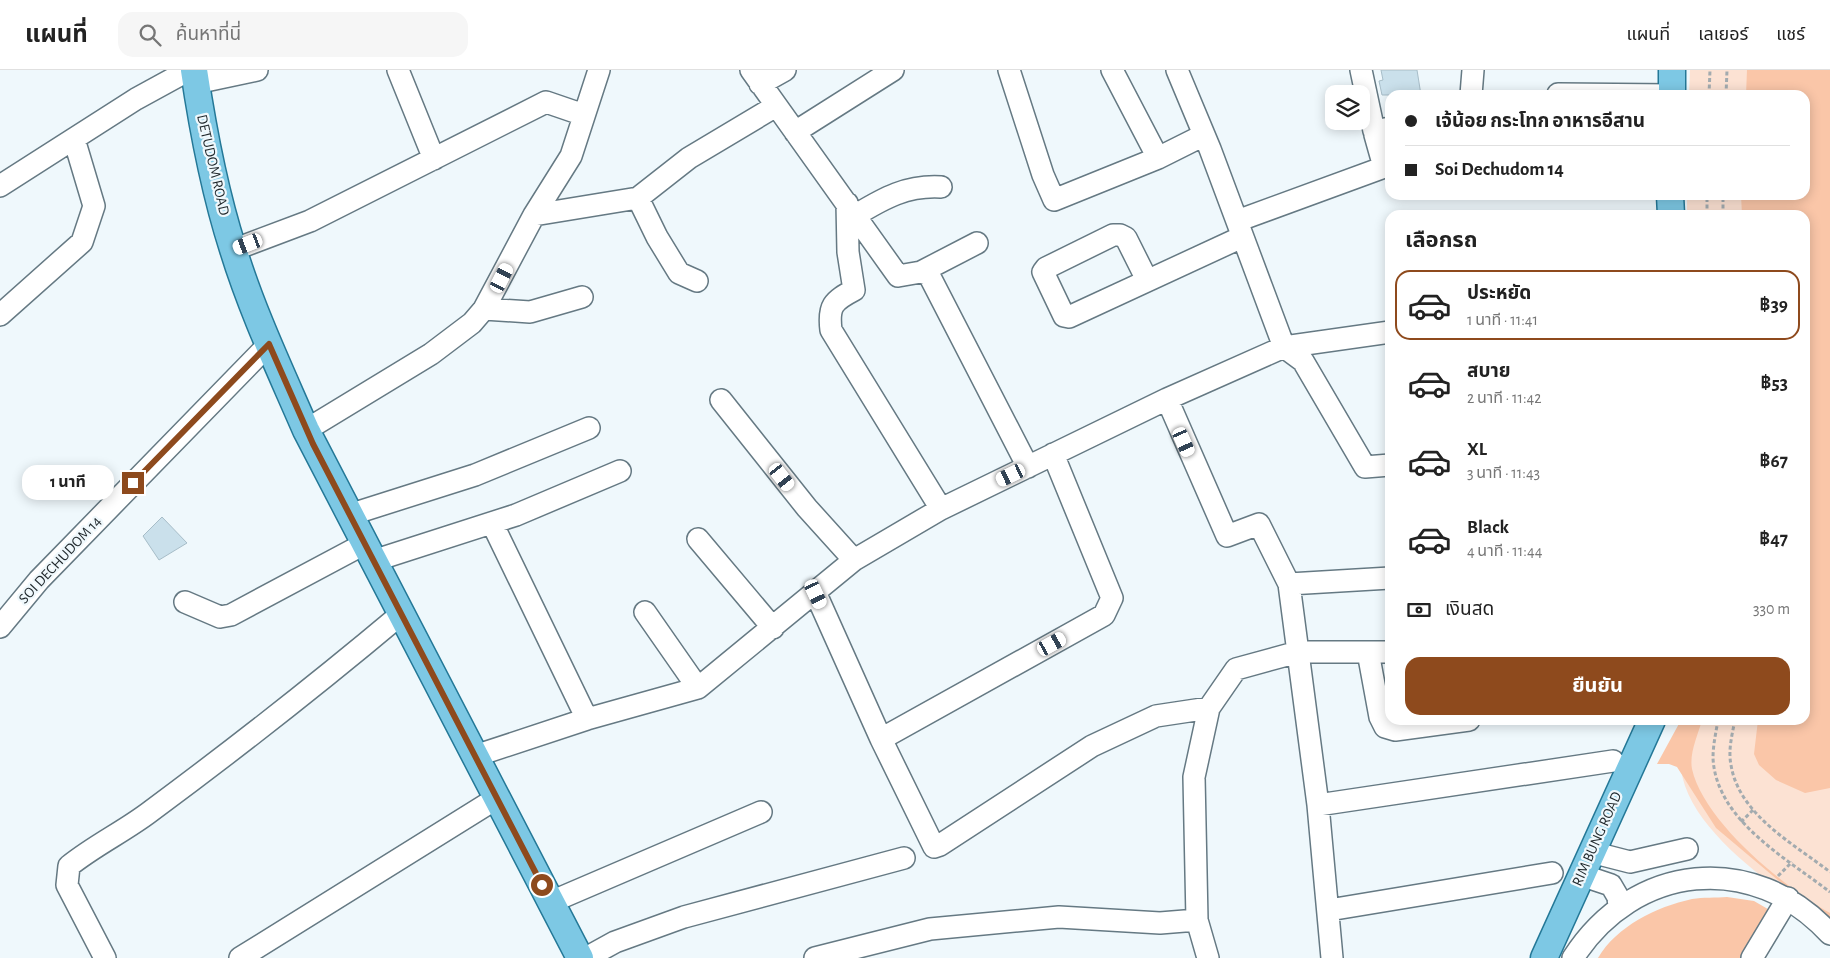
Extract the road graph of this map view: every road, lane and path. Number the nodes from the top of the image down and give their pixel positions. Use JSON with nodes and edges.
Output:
{"nodes":[{"id":1,"x":257,"y":70,"type":"edge"},
{"id":2,"x":398,"y":70,"type":"edge"},
{"id":3,"x":599,"y":70,"type":"edge"},
{"id":4,"x":785,"y":70,"type":"edge"},
{"id":5,"x":893,"y":70,"type":"edge"},
{"id":6,"x":1009,"y":70,"type":"edge"},
{"id":7,"x":1112,"y":70,"type":"edge"},
{"id":8,"x":1177,"y":70,"type":"edge"},
{"id":9,"x":1361,"y":70,"type":"edge"},
{"id":10,"x":1473,"y":70,"type":"edge"},
{"id":11,"x":1672,"y":70,"type":"edge"},
{"id":12,"x":1710,"y":70,"type":"edge"},
{"id":13,"x":1727,"y":70,"type":"edge"},
{"id":14,"x":193,"y":74,"type":"edge"},
{"id":15,"x":756,"y":77,"type":"edge"},
{"id":16,"x":1471,"y":90,"type":"edge"},
{"id":17,"x":1672,"y":90,"type":"edge"},
{"id":18,"x":1709,"y":90,"type":"edge"},
{"id":19,"x":1726,"y":90,"type":"edge"},
{"id":20,"x":776,"y":106,"type":"junction"},
{"id":21,"x":584,"y":115,"type":"junction"},
{"id":22,"x":1380,"y":131,"type":"edge"},
{"id":23,"x":795,"y":132,"type":"junction"},
{"id":24,"x":1204,"y":135,"type":"junction"},
{"id":25,"x":74,"y":139,"type":"junction"},
{"id":26,"x":1385,"y":156,"type":"edge"},
{"id":27,"x":1158,"y":158,"type":"junction"},
{"id":28,"x":434,"y":159,"type":"junction"},
{"id":29,"x":1385,"y":167,"type":"edge"},
{"id":30,"x":0,"y":186,"type":"edge"},
{"id":31,"x":941,"y":187,"type":"dead end"},
{"id":32,"x":638,"y":198,"type":"junction"},
{"id":33,"x":852,"y":209,"type":"junction"},
{"id":34,"x":534,"y":215,"type":"junction"},
{"id":35,"x":1240,"y":229,"type":"junction"},
{"id":36,"x":978,"y":244,"type":"dead end"},
{"id":37,"x":233,"y":250,"type":"junction"},
{"id":38,"x":921,"y":272,"type":"junction"},
{"id":39,"x":1147,"y":280,"type":"junction"},
{"id":40,"x":697,"y":281,"type":"dead end"},
{"id":41,"x":582,"y":297,"type":"dead end"},
{"id":42,"x":484,"y":309,"type":"junction"},
{"id":43,"x":0,"y":315,"type":"edge"},
{"id":44,"x":1385,"y":333,"type":"edge"},
{"id":45,"x":269,"y":344,"type":"junction"},
{"id":46,"x":1284,"y":347,"type":"junction"},
{"id":47,"x":721,"y":400,"type":"dead end"},
{"id":48,"x":1167,"y":400,"type":"junction"},
{"id":49,"x":590,"y":428,"type":"dead end"},
{"id":50,"x":306,"y":430,"type":"junction"},
{"id":51,"x":1053,"y":454,"type":"junction"},
{"id":52,"x":1385,"y":465,"type":"edge"},
{"id":53,"x":1028,"y":466,"type":"junction"},
{"id":54,"x":620,"y":471,"type":"dead end"},
{"id":55,"x":941,"y":509,"type":"junction"},
{"id":56,"x":349,"y":515,"type":"junction"},
{"id":57,"x":492,"y":523,"type":"junction"},
{"id":58,"x":698,"y":539,"type":"dead end"},
{"id":59,"x":368,"y":553,"type":"junction"},
{"id":60,"x":854,"y":560,"type":"junction"},
{"id":61,"x":1385,"y":578,"type":"edge"},
{"id":62,"x":1289,"y":584,"type":"junction"},
{"id":63,"x":816,"y":594,"type":"junction"},
{"id":64,"x":185,"y":602,"type":"dead end"},
{"id":65,"x":645,"y":612,"type":"dead end"},
{"id":66,"x":400,"y":615,"type":"junction"},
{"id":67,"x":1,"y":624,"type":"edge"},
{"id":68,"x":773,"y":628,"type":"junction"},
{"id":69,"x":1298,"y":652,"type":"junction"},
{"id":70,"x":1368,"y":652,"type":"junction"},
{"id":71,"x":1385,"y":652,"type":"edge"},
{"id":72,"x":698,"y":688,"type":"junction"},
{"id":73,"x":1209,"y":708,"type":"junction"},
{"id":74,"x":587,"y":718,"type":"junction"},
{"id":75,"x":1432,"y":725,"type":"edge"},
{"id":76,"x":1650,"y":725,"type":"edge"},
{"id":77,"x":1717,"y":725,"type":"edge"},
{"id":78,"x":1734,"y":725,"type":"edge"},
{"id":79,"x":881,"y":739,"type":"junction"},
{"id":80,"x":475,"y":756,"type":"junction"},
{"id":81,"x":1614,"y":761,"type":"dead end"},
{"id":82,"x":497,"y":798,"type":"junction"},
{"id":83,"x":1318,"y":805,"type":"junction"},
{"id":84,"x":1753,"y":810,"type":"junction"},
{"id":85,"x":761,"y":812,"type":"dead end"},
{"id":86,"x":1742,"y":822,"type":"junction"},
{"id":87,"x":1687,"y":849,"type":"dead end"},
{"id":88,"x":1591,"y":852,"type":"junction"},
{"id":89,"x":904,"y":858,"type":"dead end"},
{"id":90,"x":1630,"y":862,"type":"junction"},
{"id":91,"x":1792,"y":862,"type":"junction"},
{"id":92,"x":1830,"y":872,"type":"edge"},
{"id":93,"x":1552,"y":873,"type":"dead end"},
{"id":94,"x":1781,"y":873,"type":"dead end"},
{"id":95,"x":1580,"y":876,"type":"junction"},
{"id":96,"x":1706,"y":879,"type":"junction"},
{"id":97,"x":1830,"y":892,"type":"edge"},
{"id":98,"x":1788,"y":898,"type":"junction"},
{"id":99,"x":551,"y":902,"type":"junction"},
{"id":100,"x":1619,"y":907,"type":"junction"},
{"id":101,"x":1329,"y":910,"type":"junction"},
{"id":102,"x":1197,"y":920,"type":"junction"},
{"id":103,"x":1830,"y":934,"type":"edge"},
{"id":104,"x":105,"y":958,"type":"edge"},
{"id":105,"x":240,"y":958,"type":"edge"},
{"id":106,"x":580,"y":958,"type":"edge"},
{"id":107,"x":586,"y":958,"type":"edge"},
{"id":108,"x":815,"y":958,"type":"edge"},
{"id":109,"x":1208,"y":958,"type":"edge"},
{"id":110,"x":1332,"y":958,"type":"edge"},
{"id":111,"x":1544,"y":958,"type":"edge"},
{"id":112,"x":1573,"y":958,"type":"edge"},
{"id":113,"x":1752,"y":958,"type":"edge"}],
"edges":[{"from":1,"to":14,"type":"street"},
{"from":2,"to":28,"type":"street"},
{"from":3,"to":21,"type":"street"},
{"from":4,"to":15,"type":"street"},
{"from":5,"to":23,"type":"street"},
{"from":6,"to":27,"type":"street"},
{"from":7,"to":27,"type":"street"},
{"from":8,"to":24,"type":"street"},
{"from":9,"to":22,"type":"street"},
{"from":10,"to":16,"type":"street"},
{"from":11,"to":17,"type":"main road"},
{"from":12,"to":18,"type":"path"},
{"from":13,"to":19,"type":"path"},
{"from":14,"to":25,"type":"street"},
{"from":14,"to":37,"type":"main road","name":"DETUDOM ROAD"},
{"from":15,"to":20,"type":"street"},
{"from":20,"to":23,"type":"street"},
{"from":20,"to":32,"type":"street"},
{"from":21,"to":28,"type":"street"},
{"from":21,"to":34,"type":"street"},
{"from":22,"to":26,"type":"street"},
{"from":23,"to":33,"type":"street"},
{"from":24,"to":27,"type":"street"},
{"from":24,"to":35,"type":"street"},
{"from":25,"to":30,"type":"street"},
{"from":25,"to":43,"type":"street"},
{"from":28,"to":37,"type":"street"},
{"from":29,"to":35,"type":"street"},
{"from":31,"to":33,"type":"street"},
{"from":32,"to":34,"type":"street"},
{"from":32,"to":40,"type":"street"},
{"from":33,"to":38,"type":"street"},
{"from":33,"to":55,"type":"street"},
{"from":34,"to":42,"type":"street"},
{"from":35,"to":39,"type":"street"},
{"from":35,"to":46,"type":"street"},
{"from":36,"to":38,"type":"street"},
{"from":37,"to":45,"type":"main road","name":"DETUDOM ROAD"},
{"from":38,"to":53,"type":"street"},
{"from":39,"to":39,"type":"street"},
{"from":41,"to":42,"type":"street"},
{"from":42,"to":50,"type":"street"},
{"from":44,"to":46,"type":"street"},
{"from":45,"to":50,"type":"main road","name":"DETUDOM ROAD"},
{"from":45,"to":67,"type":"street","name":"SOI DECHUDOM 14"},
{"from":46,"to":48,"type":"street"},
{"from":46,"to":52,"type":"street"},
{"from":47,"to":60,"type":"street"},
{"from":48,"to":51,"type":"street"},
{"from":48,"to":62,"type":"street"},
{"from":49,"to":56,"type":"street"},
{"from":50,"to":56,"type":"main road","name":"DETUDOM ROAD"},
{"from":51,"to":53,"type":"street"},
{"from":51,"to":79,"type":"street"},
{"from":53,"to":55,"type":"street"},
{"from":54,"to":57,"type":"street"},
{"from":55,"to":60,"type":"street"},
{"from":56,"to":59,"type":"main road","name":"DETUDOM ROAD"},
{"from":57,"to":59,"type":"street"},
{"from":57,"to":74,"type":"street"},
{"from":58,"to":68,"type":"street"},
{"from":59,"to":64,"type":"street"},
{"from":59,"to":66,"type":"main road","name":"DETUDOM ROAD"},
{"from":60,"to":63,"type":"street"},
{"from":61,"to":62,"type":"street"},
{"from":62,"to":69,"type":"street"},
{"from":63,"to":68,"type":"street"},
{"from":63,"to":79,"type":"street"},
{"from":65,"to":72,"type":"street"},
{"from":66,"to":80,"type":"main road","name":"DETUDOM ROAD"},
{"from":66,"to":104,"type":"street"},
{"from":68,"to":72,"type":"street"},
{"from":69,"to":70,"type":"street"},
{"from":69,"to":73,"type":"street"},
{"from":69,"to":83,"type":"street"},
{"from":70,"to":71,"type":"street"},
{"from":70,"to":75,"type":"street"},
{"from":72,"to":74,"type":"street"},
{"from":73,"to":79,"type":"street"},
{"from":73,"to":102,"type":"street"},
{"from":74,"to":80,"type":"street"},
{"from":76,"to":88,"type":"main road","name":"RIM BUNG ROAD"},
{"from":77,"to":86,"type":"path"},
{"from":78,"to":84,"type":"path"},
{"from":80,"to":82,"type":"main road","name":"DETUDOM ROAD"},
{"from":81,"to":83,"type":"street"},
{"from":82,"to":99,"type":"main road","name":"DETUDOM ROAD"},
{"from":82,"to":105,"type":"street"},
{"from":83,"to":101,"type":"street"},
{"from":84,"to":86,"type":"path"},
{"from":84,"to":92,"type":"path"},
{"from":85,"to":99,"type":"street"},
{"from":86,"to":91,"type":"path"},
{"from":87,"to":90,"type":"street"},
{"from":88,"to":90,"type":"street"},
{"from":88,"to":95,"type":"main road","name":"RIM BUNG ROAD"},
{"from":89,"to":107,"type":"street"},
{"from":90,"to":96,"type":"street"},
{"from":91,"to":94,"type":"path"},
{"from":91,"to":97,"type":"path"},
{"from":93,"to":101,"type":"street"},
{"from":95,"to":100,"type":"street"},
{"from":95,"to":111,"type":"main road","name":"RIM BUNG ROAD"},
{"from":96,"to":98,"type":"street"},
{"from":96,"to":100,"type":"street"},
{"from":98,"to":103,"type":"street"},
{"from":98,"to":113,"type":"street"},
{"from":99,"to":106,"type":"main road","name":"DETUDOM ROAD"},
{"from":100,"to":112,"type":"street"},
{"from":101,"to":110,"type":"street"},
{"from":102,"to":108,"type":"street"},
{"from":102,"to":109,"type":"street"}]}
